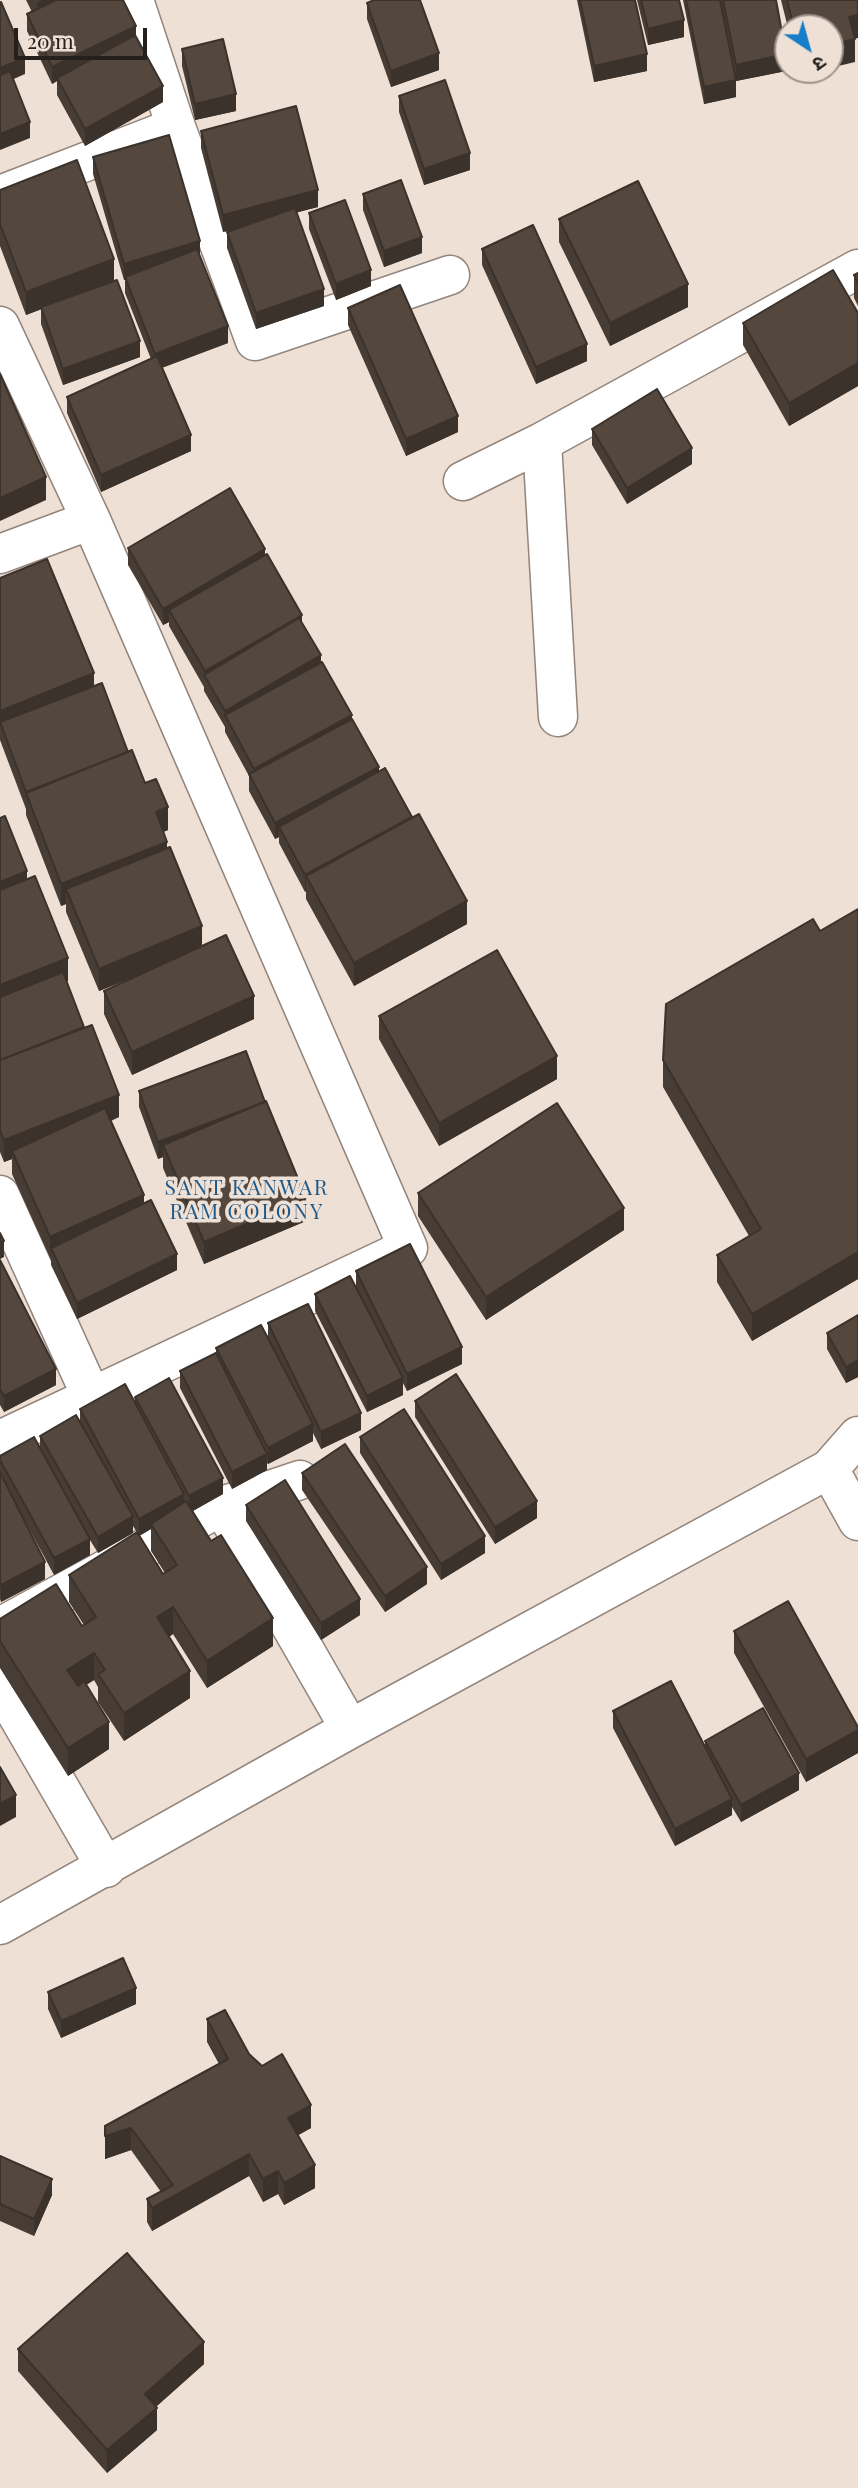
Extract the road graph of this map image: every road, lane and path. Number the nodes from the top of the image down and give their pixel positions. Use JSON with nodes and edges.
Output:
{"nodes":[{"id":1,"x":134,"y":0,"type":"edge"},
{"id":2,"x":176,"y":127,"type":"junction"},
{"id":3,"x":0,"y":195,"type":"edge"},
{"id":4,"x":858,"y":270,"type":"edge"},
{"id":5,"x":450,"y":275,"type":"dead end"},
{"id":6,"x":0,"y":326,"type":"edge"},
{"id":7,"x":542,"y":442,"type":"junction"},
{"id":8,"x":463,"y":481,"type":"dead end"},
{"id":9,"x":91,"y":520,"type":"junction"},
{"id":10,"x":0,"y":554,"type":"edge"},
{"id":11,"x":558,"y":717,"type":"dead end"},
{"id":12,"x":0,"y":1195,"type":"edge"},
{"id":13,"x":92,"y":1398,"type":"junction"},
{"id":14,"x":858,"y":1436,"type":"edge"},
{"id":15,"x":0,"y":1440,"type":"edge"},
{"id":16,"x":829,"y":1469,"type":"junction"},
{"id":17,"x":300,"y":1480,"type":"edge"},
{"id":18,"x":222,"y":1506,"type":"junction"},
{"id":19,"x":857,"y":1513,"type":"edge"},
{"id":20,"x":0,"y":1627,"type":"edge"},
{"id":21,"x":0,"y":1685,"type":"edge"},
{"id":22,"x":350,"y":1729,"type":"junction"},
{"id":23,"x":106,"y":1868,"type":"junction"},
{"id":24,"x":0,"y":1925,"type":"edge"}],
"edges":[{"from":1,"to":2,"type":"street"},
{"from":2,"to":3,"type":"street"},
{"from":2,"to":5,"type":"street"},
{"from":4,"to":7,"type":"street"},
{"from":6,"to":9,"type":"street"},
{"from":7,"to":8,"type":"street"},
{"from":7,"to":11,"type":"street"},
{"from":9,"to":10,"type":"street"},
{"from":9,"to":13,"type":"street"},
{"from":12,"to":13,"type":"street"},
{"from":13,"to":15,"type":"street"},
{"from":14,"to":16,"type":"street"},
{"from":16,"to":19,"type":"street"},
{"from":16,"to":22,"type":"street"},
{"from":17,"to":18,"type":"street"},
{"from":18,"to":20,"type":"street"},
{"from":18,"to":22,"type":"street"},
{"from":21,"to":23,"type":"street"},
{"from":22,"to":23,"type":"street"},
{"from":23,"to":24,"type":"street"}]}
